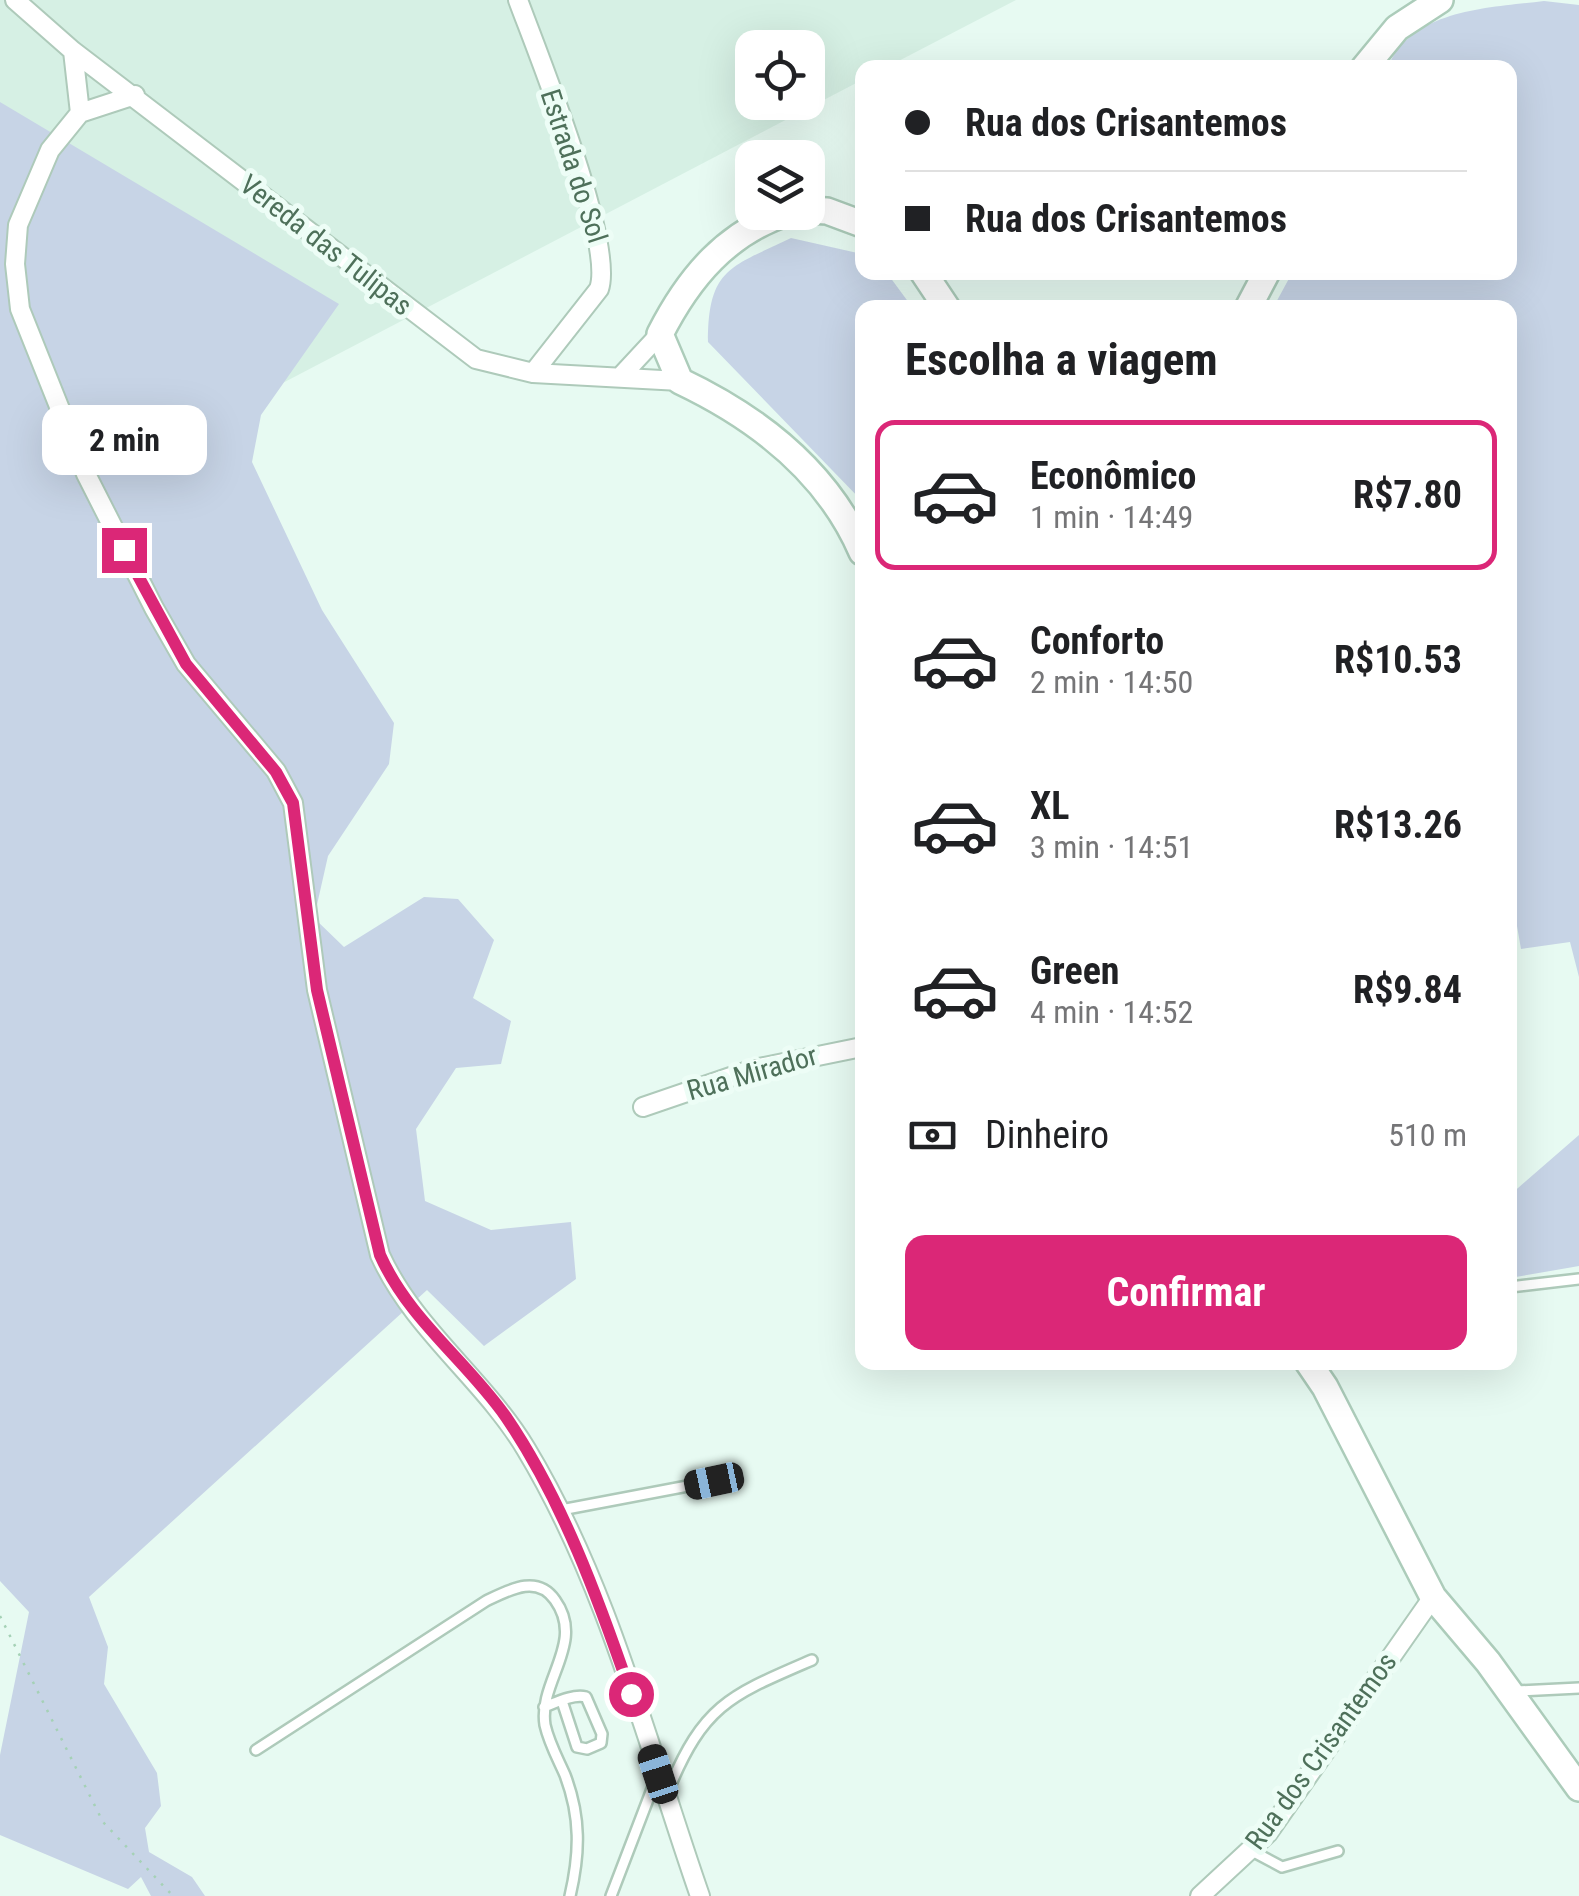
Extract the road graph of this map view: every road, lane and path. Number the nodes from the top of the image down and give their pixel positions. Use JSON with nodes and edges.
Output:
{"nodes":[{"id":1,"x":16,"y":0,"type":"edge"},
{"id":2,"x":518,"y":0,"type":"edge"},
{"id":3,"x":1440,"y":0,"type":"edge"},
{"id":4,"x":73,"y":51,"type":"junction"},
{"id":5,"x":1371,"y":60,"type":"edge"},
{"id":6,"x":135,"y":95,"type":"junction"},
{"id":7,"x":80,"y":113,"type":"junction"},
{"id":8,"x":825,"y":211,"type":"edge"},
{"id":9,"x":855,"y":221,"type":"edge"},
{"id":10,"x":746,"y":230,"type":"edge"},
{"id":11,"x":660,"y":334,"type":"junction"},
{"id":12,"x":533,"y":373,"type":"junction"},
{"id":13,"x":621,"y":376,"type":"junction"},
{"id":14,"x":680,"y":381,"type":"junction"},
{"id":15,"x":855,"y":535,"type":"edge"},
{"id":16,"x":855,"y":1048,"type":"edge"},
{"id":17,"x":643,"y":1108,"type":"dead end"},
{"id":18,"x":1579,"y":1280,"type":"edge"},
{"id":19,"x":1517,"y":1286,"type":"edge"},
{"id":20,"x":1314,"y":1370,"type":"edge"},
{"id":21,"x":714,"y":1481,"type":"dead end"},
{"id":22,"x":561,"y":1510,"type":"junction"},
{"id":23,"x":1433,"y":1597,"type":"junction"},
{"id":24,"x":0,"y":1616,"type":"edge"},
{"id":25,"x":812,"y":1660,"type":"dead end"},
{"id":26,"x":1579,"y":1688,"type":"edge"},
{"id":27,"x":1510,"y":1692,"type":"junction"},
{"id":28,"x":562,"y":1701,"type":"junction"},
{"id":29,"x":544,"y":1707,"type":"junction"},
{"id":30,"x":256,"y":1750,"type":"dead end"},
{"id":31,"x":658,"y":1774,"type":"junction"},
{"id":32,"x":1577,"y":1780,"type":"edge"},
{"id":33,"x":665,"y":1797,"type":"junction"},
{"id":34,"x":1252,"y":1851,"type":"junction"},
{"id":35,"x":1338,"y":1851,"type":"dead end"},
{"id":36,"x":173,"y":1896,"type":"edge"},
{"id":37,"x":570,"y":1896,"type":"edge"},
{"id":38,"x":611,"y":1896,"type":"edge"},
{"id":39,"x":700,"y":1896,"type":"edge"},
{"id":40,"x":1200,"y":1896,"type":"edge"}],
"edges":[{"from":1,"to":4,"type":"street","name":"Vereda das Tulipas"},
{"from":2,"to":12,"type":"street","name":"Estrada do Sol"},
{"from":3,"to":5,"type":"main road"},
{"from":4,"to":6,"type":"street","name":"Vereda das Tulipas"},
{"from":4,"to":7,"type":"street"},
{"from":6,"to":7,"type":"street"},
{"from":6,"to":12,"type":"street","name":"Vereda das Tulipas"},
{"from":7,"to":22,"type":"street"},
{"from":8,"to":9,"type":"main road"},
{"from":10,"to":11,"type":"main road"},
{"from":11,"to":13,"type":"street"},
{"from":11,"to":14,"type":"main road"},
{"from":12,"to":13,"type":"street","name":"Vereda das Tulipas"},
{"from":13,"to":14,"type":"street","name":"Vereda das Tulipas"},
{"from":14,"to":15,"type":"main road"},
{"from":16,"to":17,"type":"street","name":"Rua Mirador"},
{"from":18,"to":19,"type":"lane"},
{"from":20,"to":23,"type":"main road"},
{"from":21,"to":22,"type":"lane"},
{"from":22,"to":31,"type":"street"},
{"from":23,"to":27,"type":"main road"},
{"from":23,"to":34,"type":"street","name":"Rua dos Crisantemos"},
{"from":24,"to":36,"type":"path"},
{"from":25,"to":33,"type":"lane"},
{"from":26,"to":27,"type":"lane"},
{"from":27,"to":32,"type":"main road"},
{"from":28,"to":28,"type":"lane"},
{"from":28,"to":29,"type":"lane"},
{"from":29,"to":30,"type":"lane"},
{"from":29,"to":37,"type":"lane"},
{"from":31,"to":33,"type":"street"},
{"from":31,"to":38,"type":"lane"},
{"from":33,"to":39,"type":"street"},
{"from":34,"to":35,"type":"lane"},
{"from":34,"to":40,"type":"street","name":"Rua dos Crisantemos"}]}
